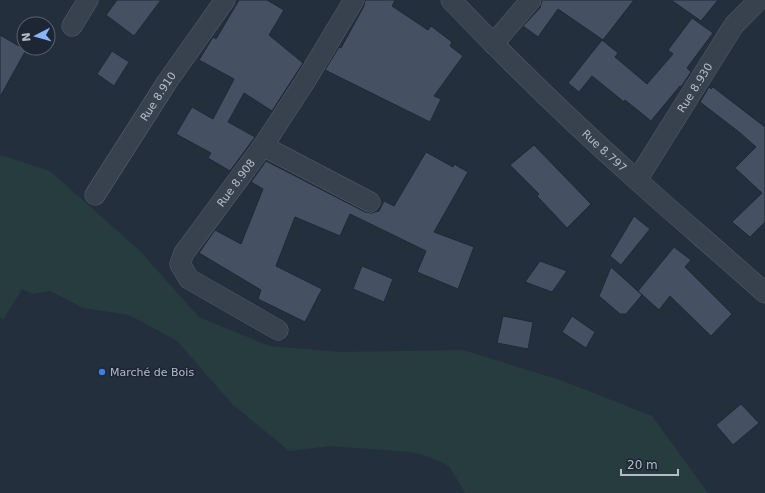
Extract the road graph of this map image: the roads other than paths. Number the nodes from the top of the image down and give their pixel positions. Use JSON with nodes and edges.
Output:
{"nodes":[{"id":1,"x":88,"y":0,"type":"edge"},
{"id":2,"x":225,"y":0,"type":"edge"},
{"id":3,"x":354,"y":0,"type":"edge"},
{"id":4,"x":451,"y":0,"type":"edge"},
{"id":5,"x":531,"y":0,"type":"edge"},
{"id":6,"x":759,"y":0,"type":"edge"},
{"id":7,"x":72,"y":26,"type":"dead end"},
{"id":8,"x":493,"y":44,"type":"junction"},
{"id":9,"x":263,"y":146,"type":"junction"},
{"id":10,"x":637,"y":180,"type":"junction"},
{"id":11,"x":95,"y":195,"type":"dead end"},
{"id":12,"x":370,"y":202,"type":"dead end"},
{"id":13,"x":765,"y":293,"type":"edge"},
{"id":14,"x":278,"y":330,"type":"dead end"}],
"edges":[{"from":1,"to":7,"type":"street"},
{"from":2,"to":11,"type":"street","name":"Rue 8.910"},
{"from":3,"to":9,"type":"street","name":"Rue 8.908"},
{"from":4,"to":8,"type":"street","name":"Rue 8.797"},
{"from":5,"to":8,"type":"street"},
{"from":6,"to":10,"type":"street","name":"Rue 8.930"},
{"from":8,"to":10,"type":"street","name":"Rue 8.797"},
{"from":9,"to":12,"type":"street"},
{"from":9,"to":14,"type":"street","name":"Rue 8.908"},
{"from":10,"to":13,"type":"street","name":"Rue 8.797"}]}
